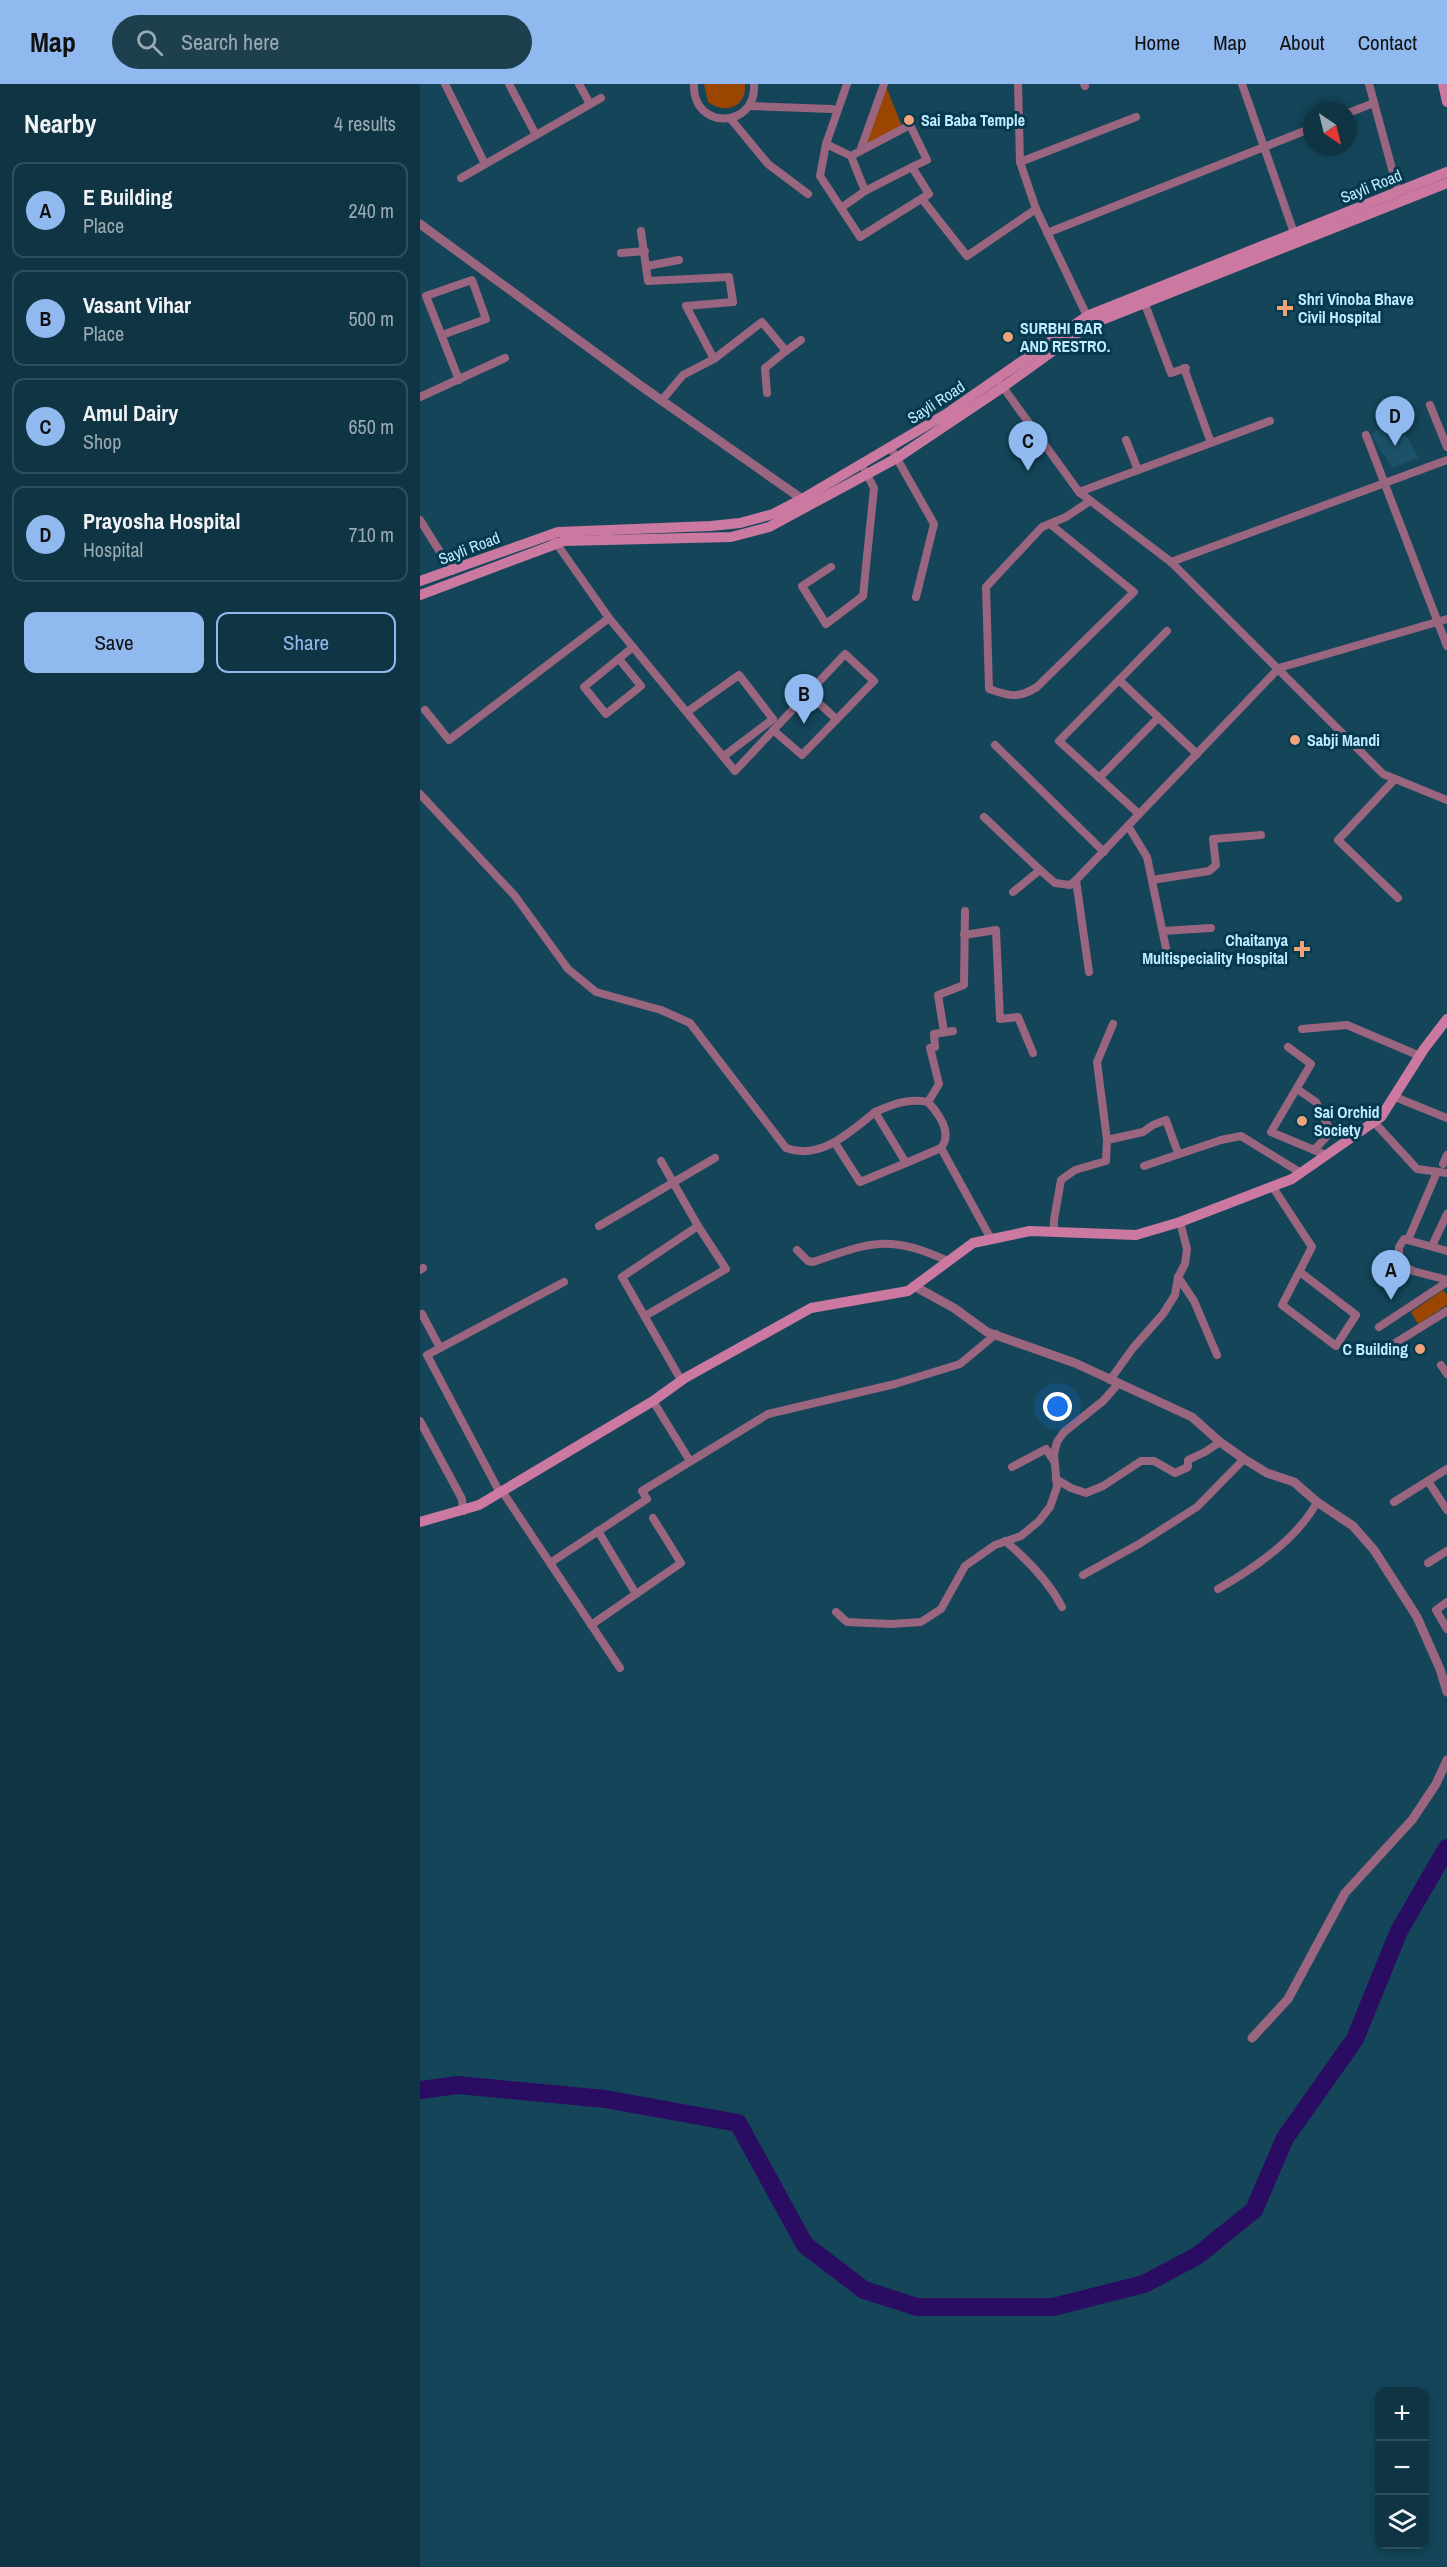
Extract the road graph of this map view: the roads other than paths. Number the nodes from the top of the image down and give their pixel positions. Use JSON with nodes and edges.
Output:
{"nodes":[{"id":1,"x":445,"y":84,"type":"edge"},
{"id":2,"x":509,"y":84,"type":"edge"},
{"id":3,"x":579,"y":84,"type":"edge"},
{"id":4,"x":694,"y":84,"type":"edge"},
{"id":5,"x":754,"y":84,"type":"edge"},
{"id":6,"x":847,"y":84,"type":"edge"},
{"id":7,"x":884,"y":84,"type":"edge"},
{"id":8,"x":1018,"y":84,"type":"edge"},
{"id":9,"x":1242,"y":84,"type":"edge"},
{"id":10,"x":1369,"y":84,"type":"edge"},
{"id":11,"x":1443,"y":84,"type":"edge"},
{"id":12,"x":601,"y":98,"type":"dead end"},
{"id":13,"x":1447,"y":102,"type":"edge"},
{"id":14,"x":1374,"y":103,"type":"junction"},
{"id":15,"x":590,"y":104,"type":"junction"},
{"id":16,"x":749,"y":106,"type":"junction"},
{"id":17,"x":832,"y":109,"type":"dead end"},
{"id":18,"x":1357,"y":110,"type":"edge"},
{"id":19,"x":1136,"y":117,"type":"dead end"},
{"id":20,"x":730,"y":118,"type":"junction"},
{"id":21,"x":1303,"y":131,"type":"edge"},
{"id":22,"x":536,"y":135,"type":"junction"},
{"id":23,"x":826,"y":144,"type":"junction"},
{"id":24,"x":1263,"y":147,"type":"junction"},
{"id":25,"x":860,"y":151,"type":"junction"},
{"id":26,"x":851,"y":156,"type":"junction"},
{"id":27,"x":1020,"y":162,"type":"junction"},
{"id":28,"x":485,"y":164,"type":"junction"},
{"id":29,"x":912,"y":167,"type":"junction"},
{"id":30,"x":1447,"y":172,"type":"edge"},
{"id":31,"x":461,"y":178,"type":"dead end"},
{"id":32,"x":1447,"y":183,"type":"edge"},
{"id":33,"x":866,"y":191,"type":"junction"},
{"id":34,"x":1398,"y":191,"type":"junction"},
{"id":35,"x":808,"y":194,"type":"dead end"},
{"id":36,"x":922,"y":199,"type":"junction"},
{"id":37,"x":841,"y":208,"type":"junction"},
{"id":38,"x":1036,"y":209,"type":"junction"},
{"id":39,"x":420,"y":224,"type":"edge"},
{"id":40,"x":641,"y":231,"type":"dead end"},
{"id":41,"x":1047,"y":233,"type":"junction"},
{"id":42,"x":1293,"y":233,"type":"junction"},
{"id":43,"x":645,"y":251,"type":"junction"},
{"id":44,"x":621,"y":253,"type":"dead end"},
{"id":45,"x":679,"y":260,"type":"dead end"},
{"id":46,"x":647,"y":266,"type":"junction"},
{"id":47,"x":1143,"y":299,"type":"junction"},
{"id":48,"x":1087,"y":316,"type":"junction"},
{"id":49,"x":442,"y":335,"type":"junction"},
{"id":50,"x":801,"y":340,"type":"dead end"},
{"id":51,"x":786,"y":351,"type":"junction"},
{"id":52,"x":505,"y":358,"type":"dead end"},
{"id":53,"x":714,"y":359,"type":"junction"},
{"id":54,"x":459,"y":380,"type":"junction"},
{"id":55,"x":1000,"y":383,"type":"junction"},
{"id":56,"x":767,"y":393,"type":"dead end"},
{"id":57,"x":420,"y":398,"type":"edge"},
{"id":58,"x":662,"y":400,"type":"junction"},
{"id":59,"x":1430,"y":405,"type":"dead end"},
{"id":60,"x":1270,"y":421,"type":"dead end"},
{"id":61,"x":1366,"y":435,"type":"dead end"},
{"id":62,"x":1126,"y":440,"type":"dead end"},
{"id":63,"x":1211,"y":443,"type":"junction"},
{"id":64,"x":1447,"y":447,"type":"edge"},
{"id":65,"x":894,"y":453,"type":"junction"},
{"id":66,"x":1447,"y":460,"type":"edge"},
{"id":67,"x":864,"y":470,"type":"junction"},
{"id":68,"x":1138,"y":470,"type":"junction"},
{"id":69,"x":1386,"y":483,"type":"junction"},
{"id":70,"x":1079,"y":492,"type":"junction"},
{"id":71,"x":802,"y":500,"type":"junction"},
{"id":72,"x":1090,"y":501,"type":"junction"},
{"id":73,"x":420,"y":520,"type":"edge"},
{"id":74,"x":1050,"y":524,"type":"junction"},
{"id":75,"x":553,"y":538,"type":"junction"},
{"id":76,"x":1171,"y":562,"type":"junction"},
{"id":77,"x":831,"y":567,"type":"dead end"},
{"id":78,"x":452,"y":571,"type":"junction"},
{"id":79,"x":420,"y":581,"type":"edge"},
{"id":80,"x":420,"y":595,"type":"edge"},
{"id":81,"x":916,"y":597,"type":"dead end"},
{"id":82,"x":609,"y":618,"type":"junction"},
{"id":83,"x":1447,"y":619,"type":"edge"},
{"id":84,"x":1438,"y":622,"type":"junction"},
{"id":85,"x":1167,"y":631,"type":"dead end"},
{"id":86,"x":1447,"y":646,"type":"edge"},
{"id":87,"x":633,"y":647,"type":"junction"},
{"id":88,"x":619,"y":659,"type":"junction"},
{"id":89,"x":1279,"y":668,"type":"junction"},
{"id":90,"x":1119,"y":680,"type":"junction"},
{"id":91,"x":807,"y":692,"type":"junction"},
{"id":92,"x":425,"y":710,"type":"dead end"},
{"id":93,"x":687,"y":712,"type":"junction"},
{"id":94,"x":1158,"y":718,"type":"junction"},
{"id":95,"x":836,"y":719,"type":"junction"},
{"id":96,"x":773,"y":730,"type":"junction"},
{"id":97,"x":995,"y":745,"type":"dead end"},
{"id":98,"x":1197,"y":754,"type":"junction"},
{"id":99,"x":724,"y":756,"type":"junction"},
{"id":100,"x":1099,"y":778,"type":"junction"},
{"id":101,"x":1395,"y":779,"type":"junction"},
{"id":102,"x":420,"y":794,"type":"edge"},
{"id":103,"x":1447,"y":800,"type":"edge"},
{"id":104,"x":1139,"y":814,"type":"junction"},
{"id":105,"x":984,"y":817,"type":"dead end"},
{"id":106,"x":1128,"y":826,"type":"junction"},
{"id":107,"x":1261,"y":835,"type":"dead end"},
{"id":108,"x":1104,"y":852,"type":"junction"},
{"id":109,"x":1040,"y":870,"type":"junction"},
{"id":110,"x":1076,"y":880,"type":"junction"},
{"id":111,"x":1152,"y":880,"type":"junction"},
{"id":112,"x":1013,"y":892,"type":"dead end"},
{"id":113,"x":1398,"y":898,"type":"dead end"},
{"id":114,"x":965,"y":911,"type":"dead end"},
{"id":115,"x":1211,"y":928,"type":"dead end"},
{"id":116,"x":1163,"y":931,"type":"junction"},
{"id":117,"x":964,"y":935,"type":"junction"},
{"id":118,"x":1166,"y":948,"type":"dead end"},
{"id":119,"x":1089,"y":972,"type":"dead end"},
{"id":120,"x":1447,"y":1019,"type":"edge"},
{"id":121,"x":1113,"y":1024,"type":"dead end"},
{"id":122,"x":1302,"y":1029,"type":"dead end"},
{"id":123,"x":953,"y":1031,"type":"dead end"},
{"id":124,"x":944,"y":1032,"type":"junction"},
{"id":125,"x":1288,"y":1047,"type":"dead end"},
{"id":126,"x":1033,"y":1053,"type":"dead end"},
{"id":127,"x":1420,"y":1056,"type":"junction"},
{"id":128,"x":1297,"y":1089,"type":"junction"},
{"id":129,"x":1395,"y":1096,"type":"junction"},
{"id":130,"x":928,"y":1102,"type":"junction"},
{"id":131,"x":876,"y":1112,"type":"junction"},
{"id":132,"x":1447,"y":1118,"type":"edge"},
{"id":133,"x":1374,"y":1122,"type":"junction"},
{"id":134,"x":1107,"y":1140,"type":"junction"},
{"id":135,"x":835,"y":1143,"type":"junction"},
{"id":136,"x":941,"y":1148,"type":"junction"},
{"id":137,"x":1314,"y":1150,"type":"junction"},
{"id":138,"x":1178,"y":1153,"type":"junction"},
{"id":139,"x":1326,"y":1155,"type":"junction"},
{"id":140,"x":1447,"y":1155,"type":"edge"},
{"id":141,"x":715,"y":1158,"type":"dead end"},
{"id":142,"x":661,"y":1161,"type":"dead end"},
{"id":143,"x":906,"y":1163,"type":"junction"},
{"id":144,"x":1443,"y":1164,"type":"dead end"},
{"id":145,"x":1144,"y":1166,"type":"dead end"},
{"id":146,"x":1437,"y":1172,"type":"junction"},
{"id":147,"x":1301,"y":1173,"type":"junction"},
{"id":148,"x":1447,"y":1173,"type":"edge"},
{"id":149,"x":674,"y":1181,"type":"junction"},
{"id":150,"x":1272,"y":1186,"type":"junction"},
{"id":151,"x":1447,"y":1214,"type":"edge"},
{"id":152,"x":1180,"y":1222,"type":"junction"},
{"id":153,"x":599,"y":1226,"type":"dead end"},
{"id":154,"x":698,"y":1226,"type":"junction"},
{"id":155,"x":1054,"y":1232,"type":"junction"},
{"id":156,"x":990,"y":1239,"type":"junction"},
{"id":157,"x":1408,"y":1240,"type":"junction"},
{"id":158,"x":1432,"y":1246,"type":"junction"},
{"id":159,"x":797,"y":1250,"type":"dead end"},
{"id":160,"x":1447,"y":1251,"type":"edge"},
{"id":161,"x":948,"y":1261,"type":"junction"},
{"id":162,"x":1300,"y":1272,"type":"junction"},
{"id":163,"x":1178,"y":1277,"type":"junction"},
{"id":164,"x":1447,"y":1281,"type":"edge"},
{"id":165,"x":564,"y":1282,"type":"dead end"},
{"id":166,"x":914,"y":1286,"type":"junction"},
{"id":167,"x":1447,"y":1311,"type":"edge"},
{"id":168,"x":422,"y":1314,"type":"dead end"},
{"id":169,"x":645,"y":1316,"type":"junction"},
{"id":170,"x":1379,"y":1327,"type":"dead end"},
{"id":171,"x":996,"y":1334,"type":"junction"},
{"id":172,"x":1392,"y":1345,"type":"dead end"},
{"id":173,"x":440,"y":1348,"type":"junction"},
{"id":174,"x":1217,"y":1355,"type":"dead end"},
{"id":175,"x":1441,"y":1365,"type":"dead end"},
{"id":176,"x":1447,"y":1374,"type":"edge"},
{"id":177,"x":681,"y":1380,"type":"junction"},
{"id":178,"x":1114,"y":1382,"type":"junction"},
{"id":179,"x":653,"y":1401,"type":"junction"},
{"id":180,"x":420,"y":1420,"type":"edge"},
{"id":181,"x":1220,"y":1442,"type":"junction"},
{"id":182,"x":1244,"y":1459,"type":"junction"},
{"id":183,"x":690,"y":1461,"type":"junction"},
{"id":184,"x":1054,"y":1463,"type":"junction"},
{"id":185,"x":1012,"y":1467,"type":"dead end"},
{"id":186,"x":1447,"y":1469,"type":"edge"},
{"id":187,"x":1056,"y":1479,"type":"junction"},
{"id":188,"x":1428,"y":1481,"type":"junction"},
{"id":189,"x":501,"y":1492,"type":"junction"},
{"id":190,"x":1317,"y":1502,"type":"junction"},
{"id":191,"x":1394,"y":1502,"type":"dead end"},
{"id":192,"x":464,"y":1510,"type":"junction"},
{"id":193,"x":1447,"y":1510,"type":"edge"},
{"id":194,"x":652,"y":1518,"type":"dead end"},
{"id":195,"x":420,"y":1522,"type":"edge"},
{"id":196,"x":598,"y":1531,"type":"junction"},
{"id":197,"x":1005,"y":1541,"type":"junction"},
{"id":198,"x":1447,"y":1551,"type":"edge"},
{"id":199,"x":550,"y":1563,"type":"junction"},
{"id":200,"x":1428,"y":1563,"type":"dead end"},
{"id":201,"x":1083,"y":1575,"type":"dead end"},
{"id":202,"x":1218,"y":1589,"type":"dead end"},
{"id":203,"x":636,"y":1594,"type":"junction"},
{"id":204,"x":1447,"y":1602,"type":"edge"},
{"id":205,"x":1062,"y":1607,"type":"dead end"},
{"id":206,"x":836,"y":1612,"type":"dead end"},
{"id":207,"x":591,"y":1625,"type":"junction"},
{"id":208,"x":1447,"y":1629,"type":"edge"},
{"id":209,"x":620,"y":1668,"type":"dead end"},
{"id":210,"x":1447,"y":1692,"type":"edge"},
{"id":211,"x":1447,"y":1760,"type":"edge"},
{"id":212,"x":1252,"y":2038,"type":"dead end"}],
"edges":[{"from":1,"to":28,"type":"street"},
{"from":2,"to":22,"type":"street"},
{"from":3,"to":15,"type":"street"},
{"from":4,"to":20,"type":"street"},
{"from":5,"to":16,"type":"street"},
{"from":6,"to":23,"type":"street"},
{"from":7,"to":25,"type":"street"},
{"from":8,"to":27,"type":"street"},
{"from":9,"to":24,"type":"street"},
{"from":10,"to":14,"type":"street"},
{"from":11,"to":13,"type":"main road"},
{"from":12,"to":15,"type":"street"},
{"from":14,"to":18,"type":"street"},
{"from":14,"to":34,"type":"street"},
{"from":15,"to":22,"type":"street"},
{"from":16,"to":17,"type":"street"},
{"from":16,"to":20,"type":"street"},
{"from":19,"to":27,"type":"street"},
{"from":20,"to":35,"type":"street"},
{"from":21,"to":24,"type":"street"},
{"from":22,"to":28,"type":"street"},
{"from":23,"to":26,"type":"street"},
{"from":23,"to":37,"type":"street"},
{"from":24,"to":41,"type":"street"},
{"from":24,"to":42,"type":"street"},
{"from":25,"to":26,"type":"street"},
{"from":25,"to":29,"type":"street"},
{"from":26,"to":33,"type":"street"},
{"from":27,"to":38,"type":"street"},
{"from":28,"to":31,"type":"street"},
{"from":29,"to":33,"type":"street"},
{"from":29,"to":36,"type":"street"},
{"from":30,"to":34,"type":"main road","name":"Sayli Road"},
{"from":32,"to":47,"type":"main road"},
{"from":33,"to":37,"type":"street"},
{"from":34,"to":42,"type":"main road","name":"Sayli Road"},
{"from":36,"to":37,"type":"street"},
{"from":36,"to":38,"type":"street"},
{"from":38,"to":41,"type":"street"},
{"from":39,"to":58,"type":"street"},
{"from":40,"to":43,"type":"street"},
{"from":41,"to":48,"type":"street"},
{"from":42,"to":47,"type":"main road","name":"Sayli Road"},
{"from":43,"to":44,"type":"street"},
{"from":43,"to":46,"type":"street"},
{"from":45,"to":46,"type":"street"},
{"from":46,"to":53,"type":"street"},
{"from":47,"to":48,"type":"main road","name":"Sayli Road"},
{"from":47,"to":55,"type":"main road"},
{"from":47,"to":63,"type":"street"},
{"from":48,"to":55,"type":"main road","name":"Sayli Road"},
{"from":49,"to":49,"type":"street"},
{"from":49,"to":54,"type":"street"},
{"from":50,"to":51,"type":"street"},
{"from":51,"to":53,"type":"street"},
{"from":51,"to":56,"type":"street"},
{"from":52,"to":54,"type":"street"},
{"from":53,"to":58,"type":"street"},
{"from":54,"to":57,"type":"street"},
{"from":55,"to":65,"type":"main road","name":"Sayli Road"},
{"from":55,"to":70,"type":"street"},
{"from":58,"to":71,"type":"street"},
{"from":59,"to":64,"type":"street"},
{"from":60,"to":63,"type":"street"},
{"from":61,"to":69,"type":"street"},
{"from":62,"to":68,"type":"street"},
{"from":63,"to":68,"type":"street"},
{"from":65,"to":67,"type":"main road","name":"Sayli Road"},
{"from":65,"to":81,"type":"street"},
{"from":66,"to":69,"type":"street"},
{"from":67,"to":71,"type":"main road","name":"Sayli Road"},
{"from":67,"to":75,"type":"main road"},
{"from":67,"to":77,"type":"street"},
{"from":68,"to":70,"type":"street"},
{"from":69,"to":76,"type":"street"},
{"from":69,"to":84,"type":"street"},
{"from":70,"to":72,"type":"street"},
{"from":71,"to":75,"type":"main road","name":"Sayli Road"},
{"from":72,"to":74,"type":"street"},
{"from":72,"to":76,"type":"street"},
{"from":73,"to":78,"type":"street"},
{"from":74,"to":74,"type":"street"},
{"from":75,"to":78,"type":"main road","name":"Sayli Road"},
{"from":75,"to":80,"type":"main road"},
{"from":75,"to":82,"type":"street"},
{"from":76,"to":89,"type":"street"},
{"from":78,"to":79,"type":"main road","name":"Sayli Road"},
{"from":82,"to":87,"type":"street"},
{"from":82,"to":92,"type":"street"},
{"from":83,"to":84,"type":"street"},
{"from":84,"to":86,"type":"street"},
{"from":84,"to":89,"type":"street"},
{"from":85,"to":90,"type":"street"},
{"from":87,"to":88,"type":"street"},
{"from":87,"to":93,"type":"street"},
{"from":88,"to":88,"type":"street"},
{"from":89,"to":98,"type":"street"},
{"from":89,"to":101,"type":"street"},
{"from":90,"to":94,"type":"street"},
{"from":90,"to":100,"type":"street"},
{"from":91,"to":95,"type":"street"},
{"from":91,"to":95,"type":"street"},
{"from":91,"to":96,"type":"street"},
{"from":93,"to":99,"type":"street"},
{"from":93,"to":99,"type":"street"},
{"from":94,"to":98,"type":"street"},
{"from":94,"to":100,"type":"street"},
{"from":95,"to":96,"type":"street"},
{"from":96,"to":99,"type":"street"},
{"from":97,"to":108,"type":"street"},
{"from":98,"to":104,"type":"street"},
{"from":100,"to":104,"type":"street"},
{"from":101,"to":103,"type":"street"},
{"from":101,"to":113,"type":"street"},
{"from":102,"to":135,"type":"street"},
{"from":104,"to":106,"type":"street"},
{"from":105,"to":109,"type":"street"},
{"from":106,"to":108,"type":"street"},
{"from":106,"to":111,"type":"street"},
{"from":107,"to":111,"type":"street"},
{"from":108,"to":110,"type":"street"},
{"from":109,"to":110,"type":"street"},
{"from":109,"to":112,"type":"street"},
{"from":110,"to":119,"type":"street"},
{"from":111,"to":116,"type":"street"},
{"from":114,"to":117,"type":"street"},
{"from":115,"to":116,"type":"street"},
{"from":116,"to":118,"type":"street"},
{"from":117,"to":124,"type":"street"},
{"from":117,"to":126,"type":"street"},
{"from":120,"to":127,"type":"main road"},
{"from":121,"to":134,"type":"street"},
{"from":122,"to":127,"type":"street"},
{"from":123,"to":124,"type":"street"},
{"from":124,"to":130,"type":"street"},
{"from":125,"to":128,"type":"street"},
{"from":127,"to":129,"type":"main road"},
{"from":128,"to":137,"type":"street"},
{"from":128,"to":137,"type":"street"},
{"from":129,"to":132,"type":"street"},
{"from":129,"to":133,"type":"main road"},
{"from":130,"to":131,"type":"street"},
{"from":130,"to":136,"type":"street"},
{"from":131,"to":135,"type":"street"},
{"from":131,"to":143,"type":"street"},
{"from":133,"to":139,"type":"main road"},
{"from":133,"to":146,"type":"street"},
{"from":134,"to":138,"type":"street"},
{"from":134,"to":155,"type":"street"},
{"from":135,"to":143,"type":"street"},
{"from":136,"to":143,"type":"street"},
{"from":136,"to":156,"type":"street"},
{"from":137,"to":139,"type":"street"},
{"from":138,"to":145,"type":"street"},
{"from":138,"to":147,"type":"street"},
{"from":139,"to":147,"type":"main road"},
{"from":140,"to":144,"type":"street"},
{"from":141,"to":149,"type":"street"},
{"from":142,"to":149,"type":"street"},
{"from":146,"to":148,"type":"street"},
{"from":146,"to":157,"type":"street"},
{"from":147,"to":150,"type":"main road"},
{"from":149,"to":153,"type":"street"},
{"from":149,"to":154,"type":"street"},
{"from":150,"to":152,"type":"main road"},
{"from":150,"to":162,"type":"street"},
{"from":151,"to":158,"type":"street"},
{"from":152,"to":155,"type":"main road"},
{"from":152,"to":163,"type":"street"},
{"from":154,"to":169,"type":"street"},
{"from":154,"to":169,"type":"street"},
{"from":155,"to":156,"type":"main road"},
{"from":156,"to":161,"type":"main road"},
{"from":157,"to":158,"type":"street"},
{"from":157,"to":164,"type":"street"},
{"from":158,"to":160,"type":"street"},
{"from":159,"to":161,"type":"street"},
{"from":161,"to":166,"type":"main road"},
{"from":162,"to":162,"type":"street"},
{"from":163,"to":174,"type":"street"},
{"from":163,"to":178,"type":"street"},
{"from":164,"to":170,"type":"street"},
{"from":165,"to":173,"type":"street"},
{"from":166,"to":171,"type":"street"},
{"from":166,"to":177,"type":"main road"},
{"from":167,"to":172,"type":"street"},
{"from":168,"to":173,"type":"street"},
{"from":169,"to":177,"type":"street"},
{"from":171,"to":178,"type":"street"},
{"from":171,"to":183,"type":"street"},
{"from":173,"to":189,"type":"street"},
{"from":175,"to":176,"type":"street"},
{"from":177,"to":179,"type":"main road"},
{"from":178,"to":181,"type":"street"},
{"from":178,"to":184,"type":"street"},
{"from":179,"to":183,"type":"street"},
{"from":179,"to":189,"type":"main road"},
{"from":180,"to":192,"type":"street"},
{"from":181,"to":182,"type":"street"},
{"from":181,"to":187,"type":"street"},
{"from":182,"to":190,"type":"street"},
{"from":182,"to":201,"type":"street"},
{"from":183,"to":196,"type":"street"},
{"from":184,"to":185,"type":"street"},
{"from":184,"to":187,"type":"street"},
{"from":186,"to":188,"type":"street"},
{"from":187,"to":197,"type":"street"},
{"from":188,"to":191,"type":"street"},
{"from":188,"to":193,"type":"street"},
{"from":189,"to":192,"type":"main road"},
{"from":189,"to":199,"type":"street"},
{"from":190,"to":202,"type":"street"},
{"from":190,"to":210,"type":"street"},
{"from":192,"to":195,"type":"main road"},
{"from":194,"to":203,"type":"street"},
{"from":196,"to":199,"type":"street"},
{"from":196,"to":203,"type":"street"},
{"from":197,"to":205,"type":"street"},
{"from":197,"to":206,"type":"street"},
{"from":198,"to":200,"type":"street"},
{"from":199,"to":207,"type":"street"},
{"from":203,"to":207,"type":"street"},
{"from":204,"to":208,"type":"street"},
{"from":207,"to":209,"type":"street"},
{"from":211,"to":212,"type":"street"}]}
